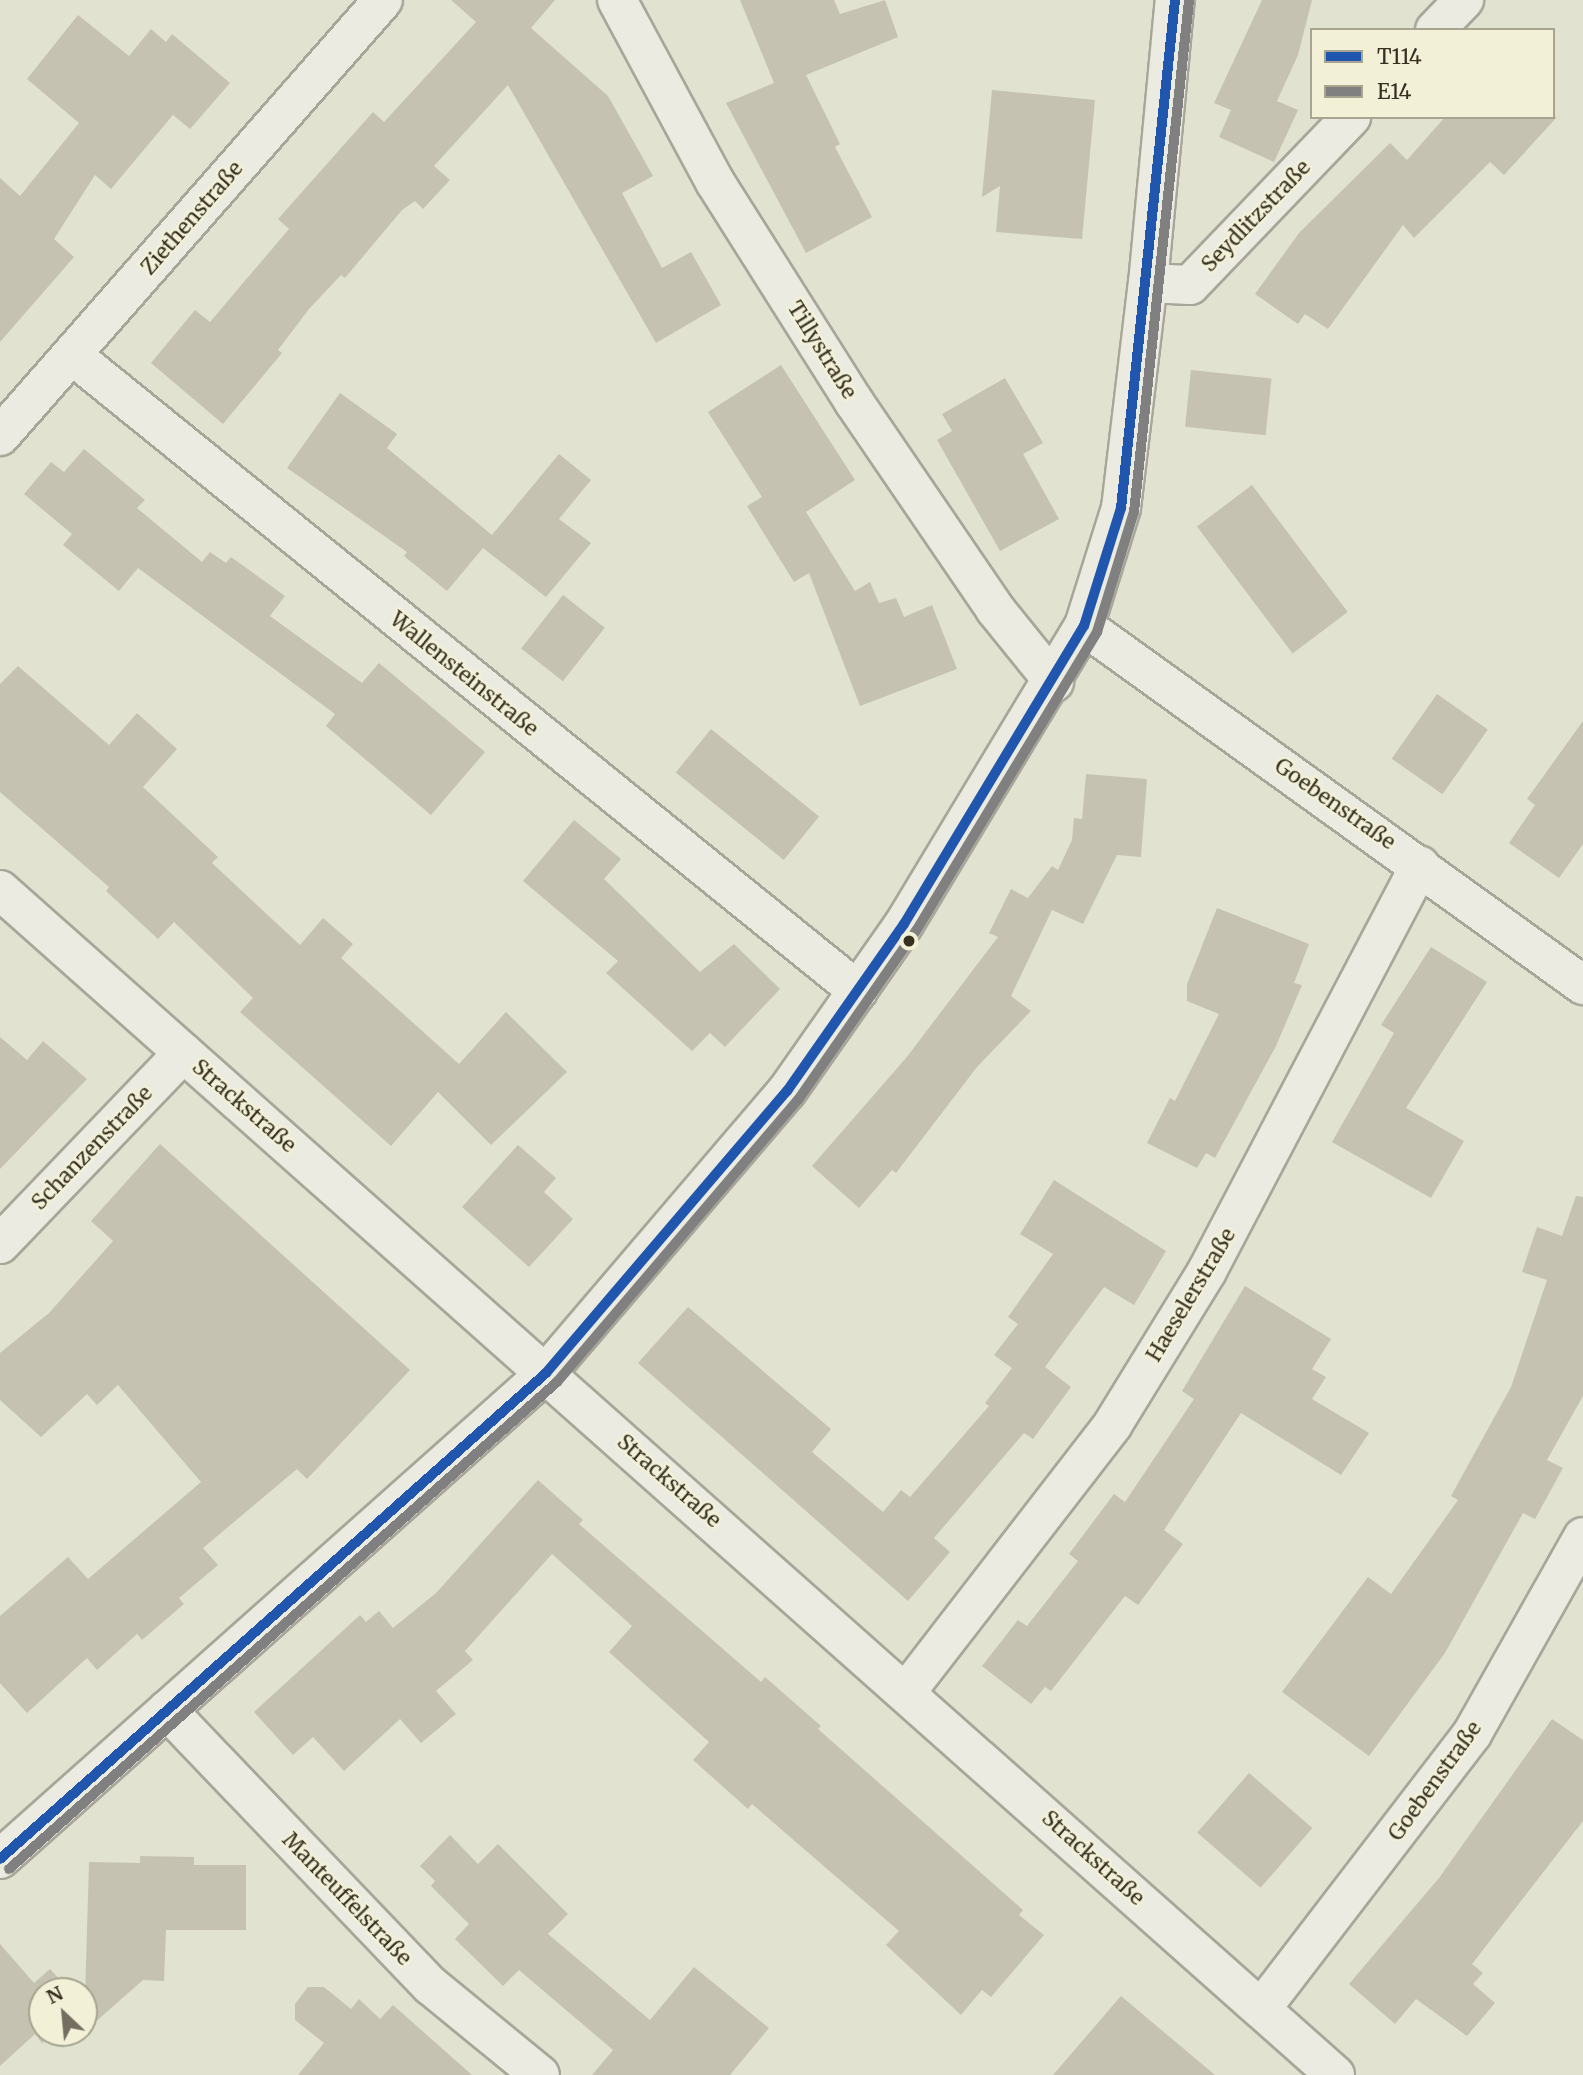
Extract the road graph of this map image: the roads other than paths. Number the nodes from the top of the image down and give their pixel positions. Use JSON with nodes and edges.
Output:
{"nodes":[{"id":1,"x":383,"y":0,"type":"edge"},
{"id":2,"x":617,"y":0,"type":"edge"},
{"id":3,"x":1175,"y":0,"type":"edge"},
{"id":4,"x":1464,"y":0,"type":"edge"},
{"id":5,"x":1437,"y":28,"type":"edge"},
{"id":6,"x":1349,"y":119,"type":"edge"},
{"id":7,"x":1148,"y":283,"type":"junction"},
{"id":8,"x":72,"y":355,"type":"junction"},
{"id":9,"x":0,"y":436,"type":"edge"},
{"id":10,"x":1084,"y":626,"type":"junction"},
{"id":11,"x":1054,"y":682,"type":"junction"},
{"id":12,"x":1420,"y":865,"type":"junction"},
{"id":13,"x":0,"y":890,"type":"edge"},
{"id":14,"x":1583,"y":985,"type":"edge"},
{"id":15,"x":858,"y":991,"type":"junction"},
{"id":16,"x":183,"y":1053,"type":"junction"},
{"id":17,"x":0,"y":1244,"type":"edge"},
{"id":18,"x":546,"y":1373,"type":"junction"},
{"id":19,"x":1583,"y":1536,"type":"edge"},
{"id":20,"x":906,"y":1691,"type":"junction"},
{"id":21,"x":167,"y":1710,"type":"junction"},
{"id":22,"x":0,"y":1859,"type":"edge"},
{"id":23,"x":1261,"y":2008,"type":"junction"},
{"id":24,"x":1313,"y":2069,"type":"edge"},
{"id":25,"x":540,"y":2075,"type":"edge"}],
"edges":[{"from":1,"to":8,"type":"street","name":"Ziethenstraße"},
{"from":2,"to":11,"type":"street","name":"Tillystraße"},
{"from":3,"to":7,"type":"street"},
{"from":4,"to":5,"type":"street"},
{"from":6,"to":7,"type":"street","name":"Seydlitzstraße"},
{"from":7,"to":10,"type":"street"},
{"from":8,"to":9,"type":"street","name":"Ziethenstraße"},
{"from":8,"to":15,"type":"street","name":"Wallensteinstraße"},
{"from":10,"to":11,"type":"street"},
{"from":10,"to":12,"type":"street","name":"Goebenstraße"},
{"from":11,"to":15,"type":"street"},
{"from":12,"to":14,"type":"street","name":"Goebenstraße"},
{"from":12,"to":20,"type":"street","name":"Haeselerstraße"},
{"from":13,"to":16,"type":"street","name":"Strackstraße"},
{"from":15,"to":18,"type":"street"},
{"from":16,"to":17,"type":"street","name":"Schanzenstraße"},
{"from":16,"to":18,"type":"street","name":"Strackstraße"},
{"from":18,"to":20,"type":"street","name":"Strackstraße"},
{"from":18,"to":21,"type":"street"},
{"from":19,"to":23,"type":"street","name":"Goebenstraße"},
{"from":20,"to":23,"type":"street","name":"Strackstraße"},
{"from":21,"to":22,"type":"street"},
{"from":21,"to":25,"type":"street","name":"Manteuffelstraße"},
{"from":23,"to":24,"type":"street","name":"Strackstraße"}]}
